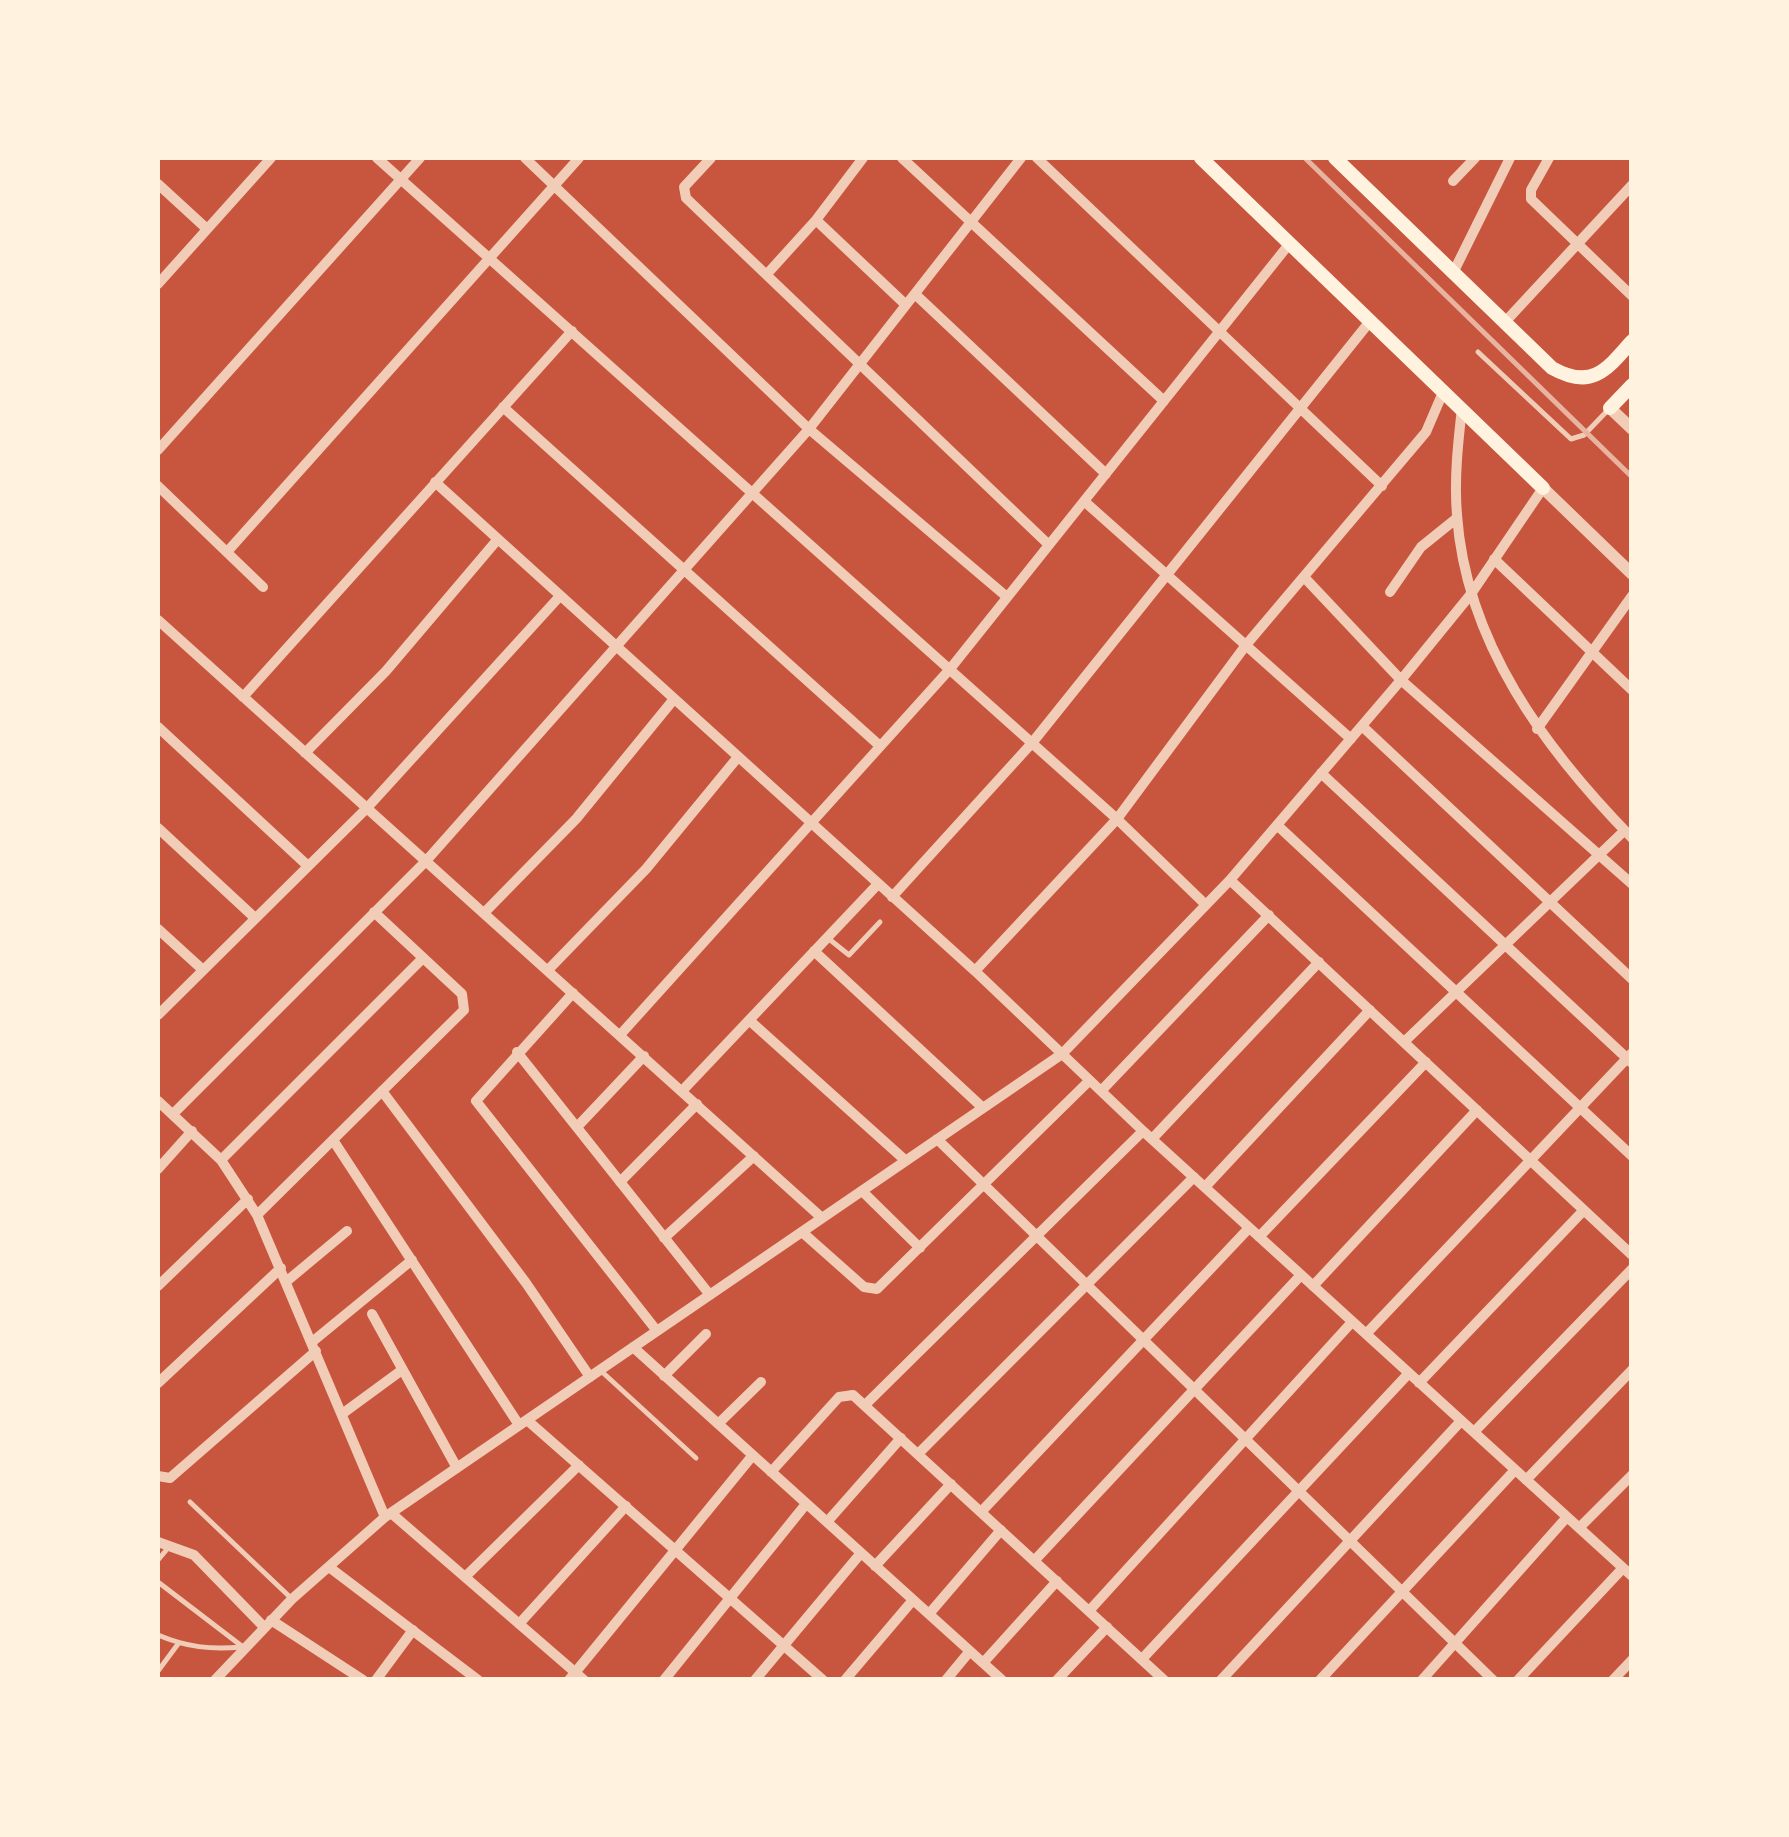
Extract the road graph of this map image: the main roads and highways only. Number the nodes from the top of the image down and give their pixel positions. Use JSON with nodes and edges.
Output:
{"nodes":[{"id":1,"x":1201,"y":158,"type":"edge"},
{"id":2,"x":1346,"y":161,"type":"edge"},
{"id":3,"x":1632,"y":342,"type":"edge"},
{"id":4,"x":1632,"y":385,"type":"edge"},
{"id":5,"x":1610,"y":408,"type":"road end"},
{"id":6,"x":1543,"y":488,"type":"road end"}],
"edges":[{"from":1,"to":6,"type":"main road"},
{"from":2,"to":3,"type":"main road"},
{"from":4,"to":5,"type":"main road"}]}
